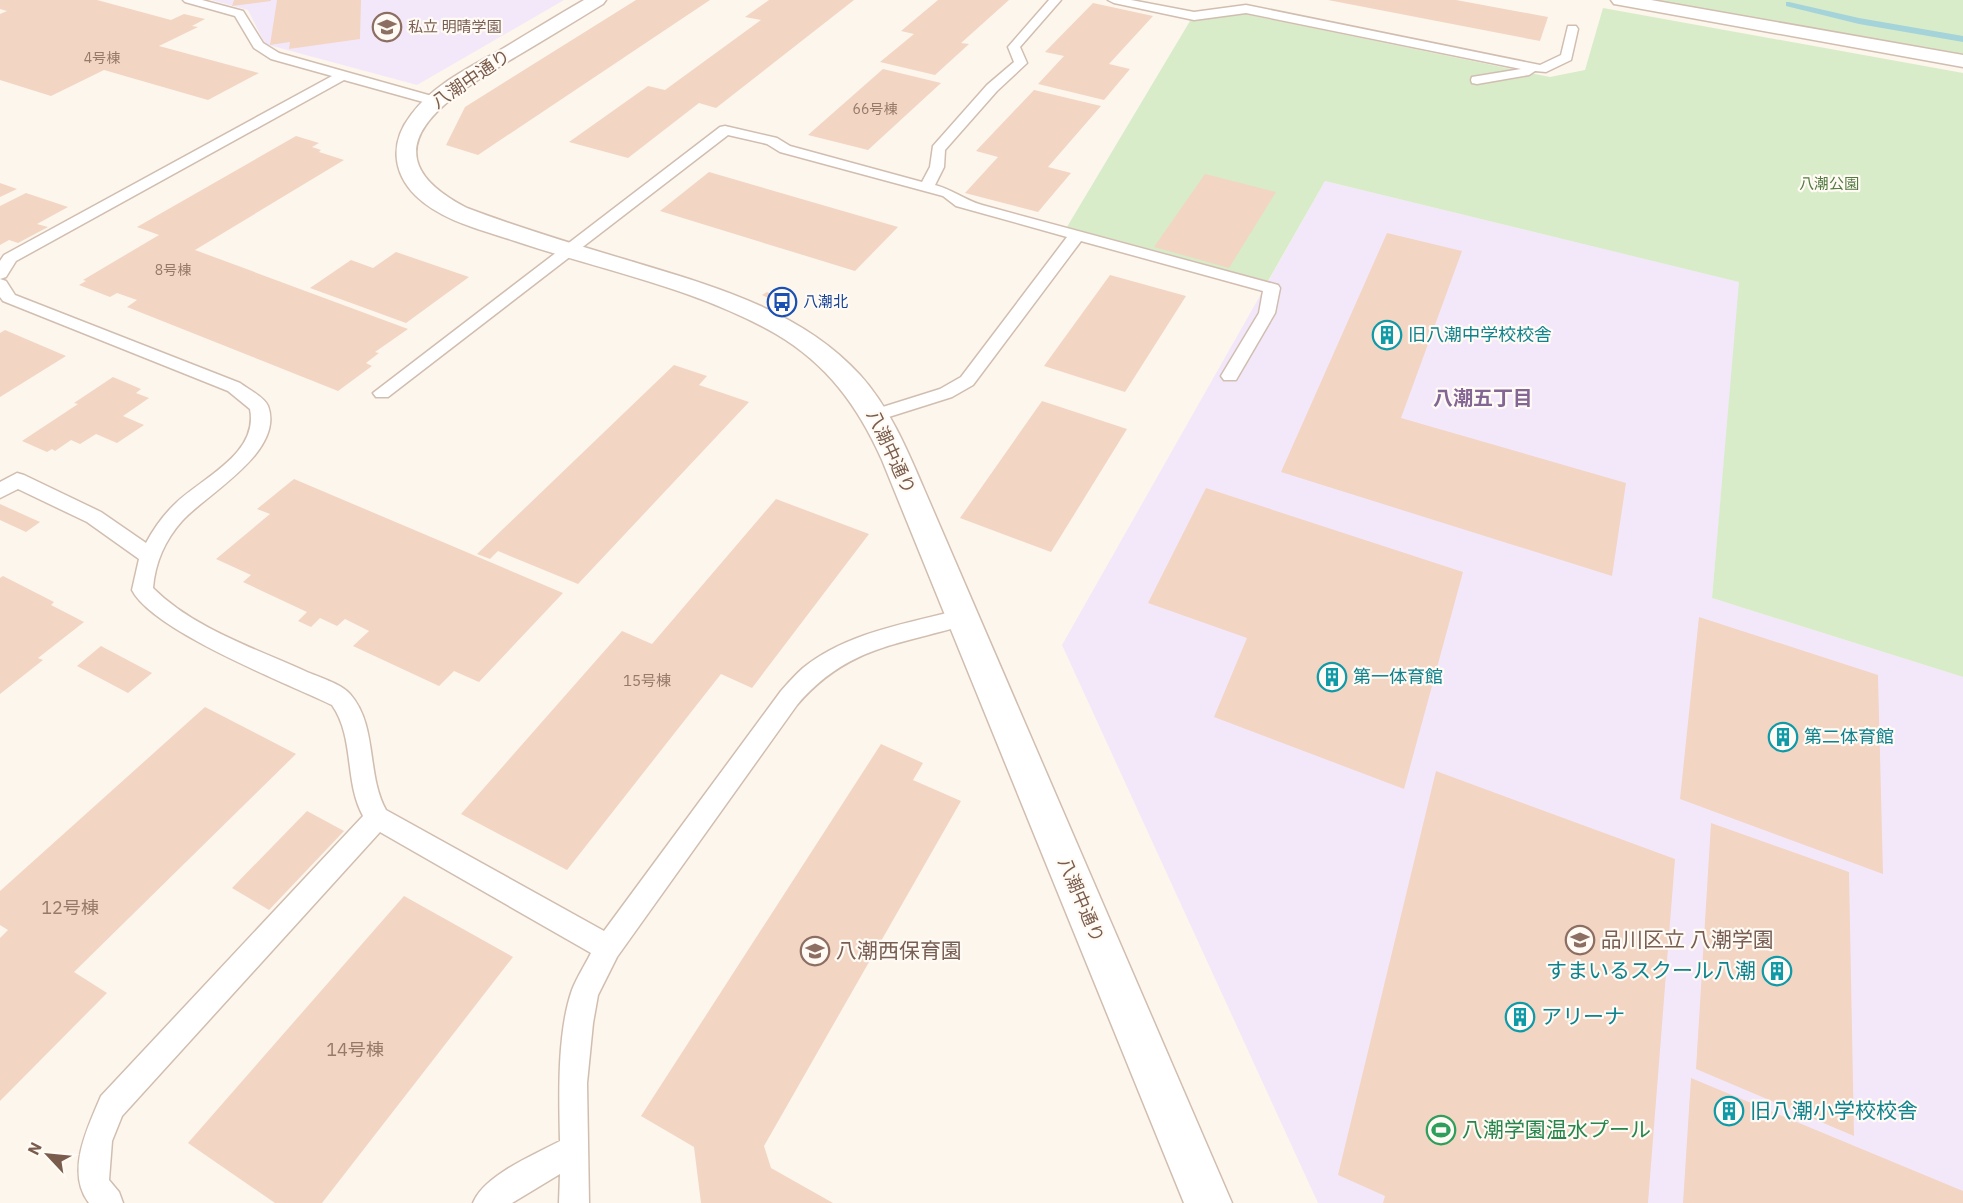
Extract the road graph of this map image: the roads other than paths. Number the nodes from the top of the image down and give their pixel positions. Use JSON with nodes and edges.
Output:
{"nodes":[{"id":1,"x":189,"y":0,"type":"edge"},
{"id":2,"x":597,"y":0,"type":"edge"},
{"id":3,"x":1055,"y":0,"type":"edge"},
{"id":4,"x":1114,"y":0,"type":"edge"},
{"id":5,"x":1620,"y":0,"type":"edge"},
{"id":6,"x":1572,"y":28,"type":"dead end"},
{"id":7,"x":1963,"y":61,"type":"edge"},
{"id":8,"x":1542,"y":69,"type":"junction"},
{"id":9,"x":341,"y":76,"type":"junction"},
{"id":10,"x":1477,"y":80,"type":"dead end"},
{"id":11,"x":434,"y":101,"type":"junction"},
{"id":12,"x":927,"y":187,"type":"junction"},
{"id":13,"x":1077,"y":236,"type":"junction"},
{"id":14,"x":569,"y":249,"type":"junction"},
{"id":15,"x":0,"y":274,"type":"edge"},
{"id":16,"x":0,"y":284,"type":"edge"},
{"id":17,"x":1230,"y":375,"type":"dead end"},
{"id":18,"x":382,"y":393,"type":"dead end"},
{"id":19,"x":876,"y":415,"type":"junction"},
{"id":20,"x":0,"y":491,"type":"edge"},
{"id":21,"x":150,"y":556,"type":"junction"},
{"id":22,"x":963,"y":617,"type":"junction"},
{"id":23,"x":377,"y":819,"type":"junction"},
{"id":24,"x":608,"y":948,"type":"junction"},
{"id":25,"x":575,"y":1149,"type":"junction"},
{"id":26,"x":108,"y":1203,"type":"edge"},
{"id":27,"x":488,"y":1203,"type":"edge"},
{"id":28,"x":574,"y":1203,"type":"edge"},
{"id":29,"x":1208,"y":1203,"type":"edge"}],
"edges":[{"from":1,"to":9,"type":"lane"},
{"from":2,"to":11,"type":"street","name":"八潮中通り"},
{"from":3,"to":12,"type":"lane"},
{"from":4,"to":8,"type":"lane"},
{"from":5,"to":7,"type":"street"},
{"from":6,"to":8,"type":"lane"},
{"from":8,"to":10,"type":"lane"},
{"from":9,"to":11,"type":"lane"},
{"from":9,"to":15,"type":"lane"},
{"from":11,"to":14,"type":"street","name":"八潮中通り"},
{"from":12,"to":13,"type":"lane"},
{"from":12,"to":14,"type":"lane"},
{"from":13,"to":17,"type":"lane"},
{"from":13,"to":19,"type":"lane"},
{"from":14,"to":18,"type":"lane"},
{"from":14,"to":19,"type":"street","name":"八潮中通り"},
{"from":16,"to":21,"type":"lane"},
{"from":19,"to":22,"type":"street","name":"八潮中通り"},
{"from":20,"to":21,"type":"lane"},
{"from":21,"to":23,"type":"lane"},
{"from":22,"to":24,"type":"lane"},
{"from":22,"to":29,"type":"street","name":"八潮中通り"},
{"from":23,"to":24,"type":"lane"},
{"from":23,"to":26,"type":"lane"},
{"from":24,"to":25,"type":"lane"},
{"from":25,"to":27,"type":"lane"},
{"from":25,"to":28,"type":"lane"}]}
